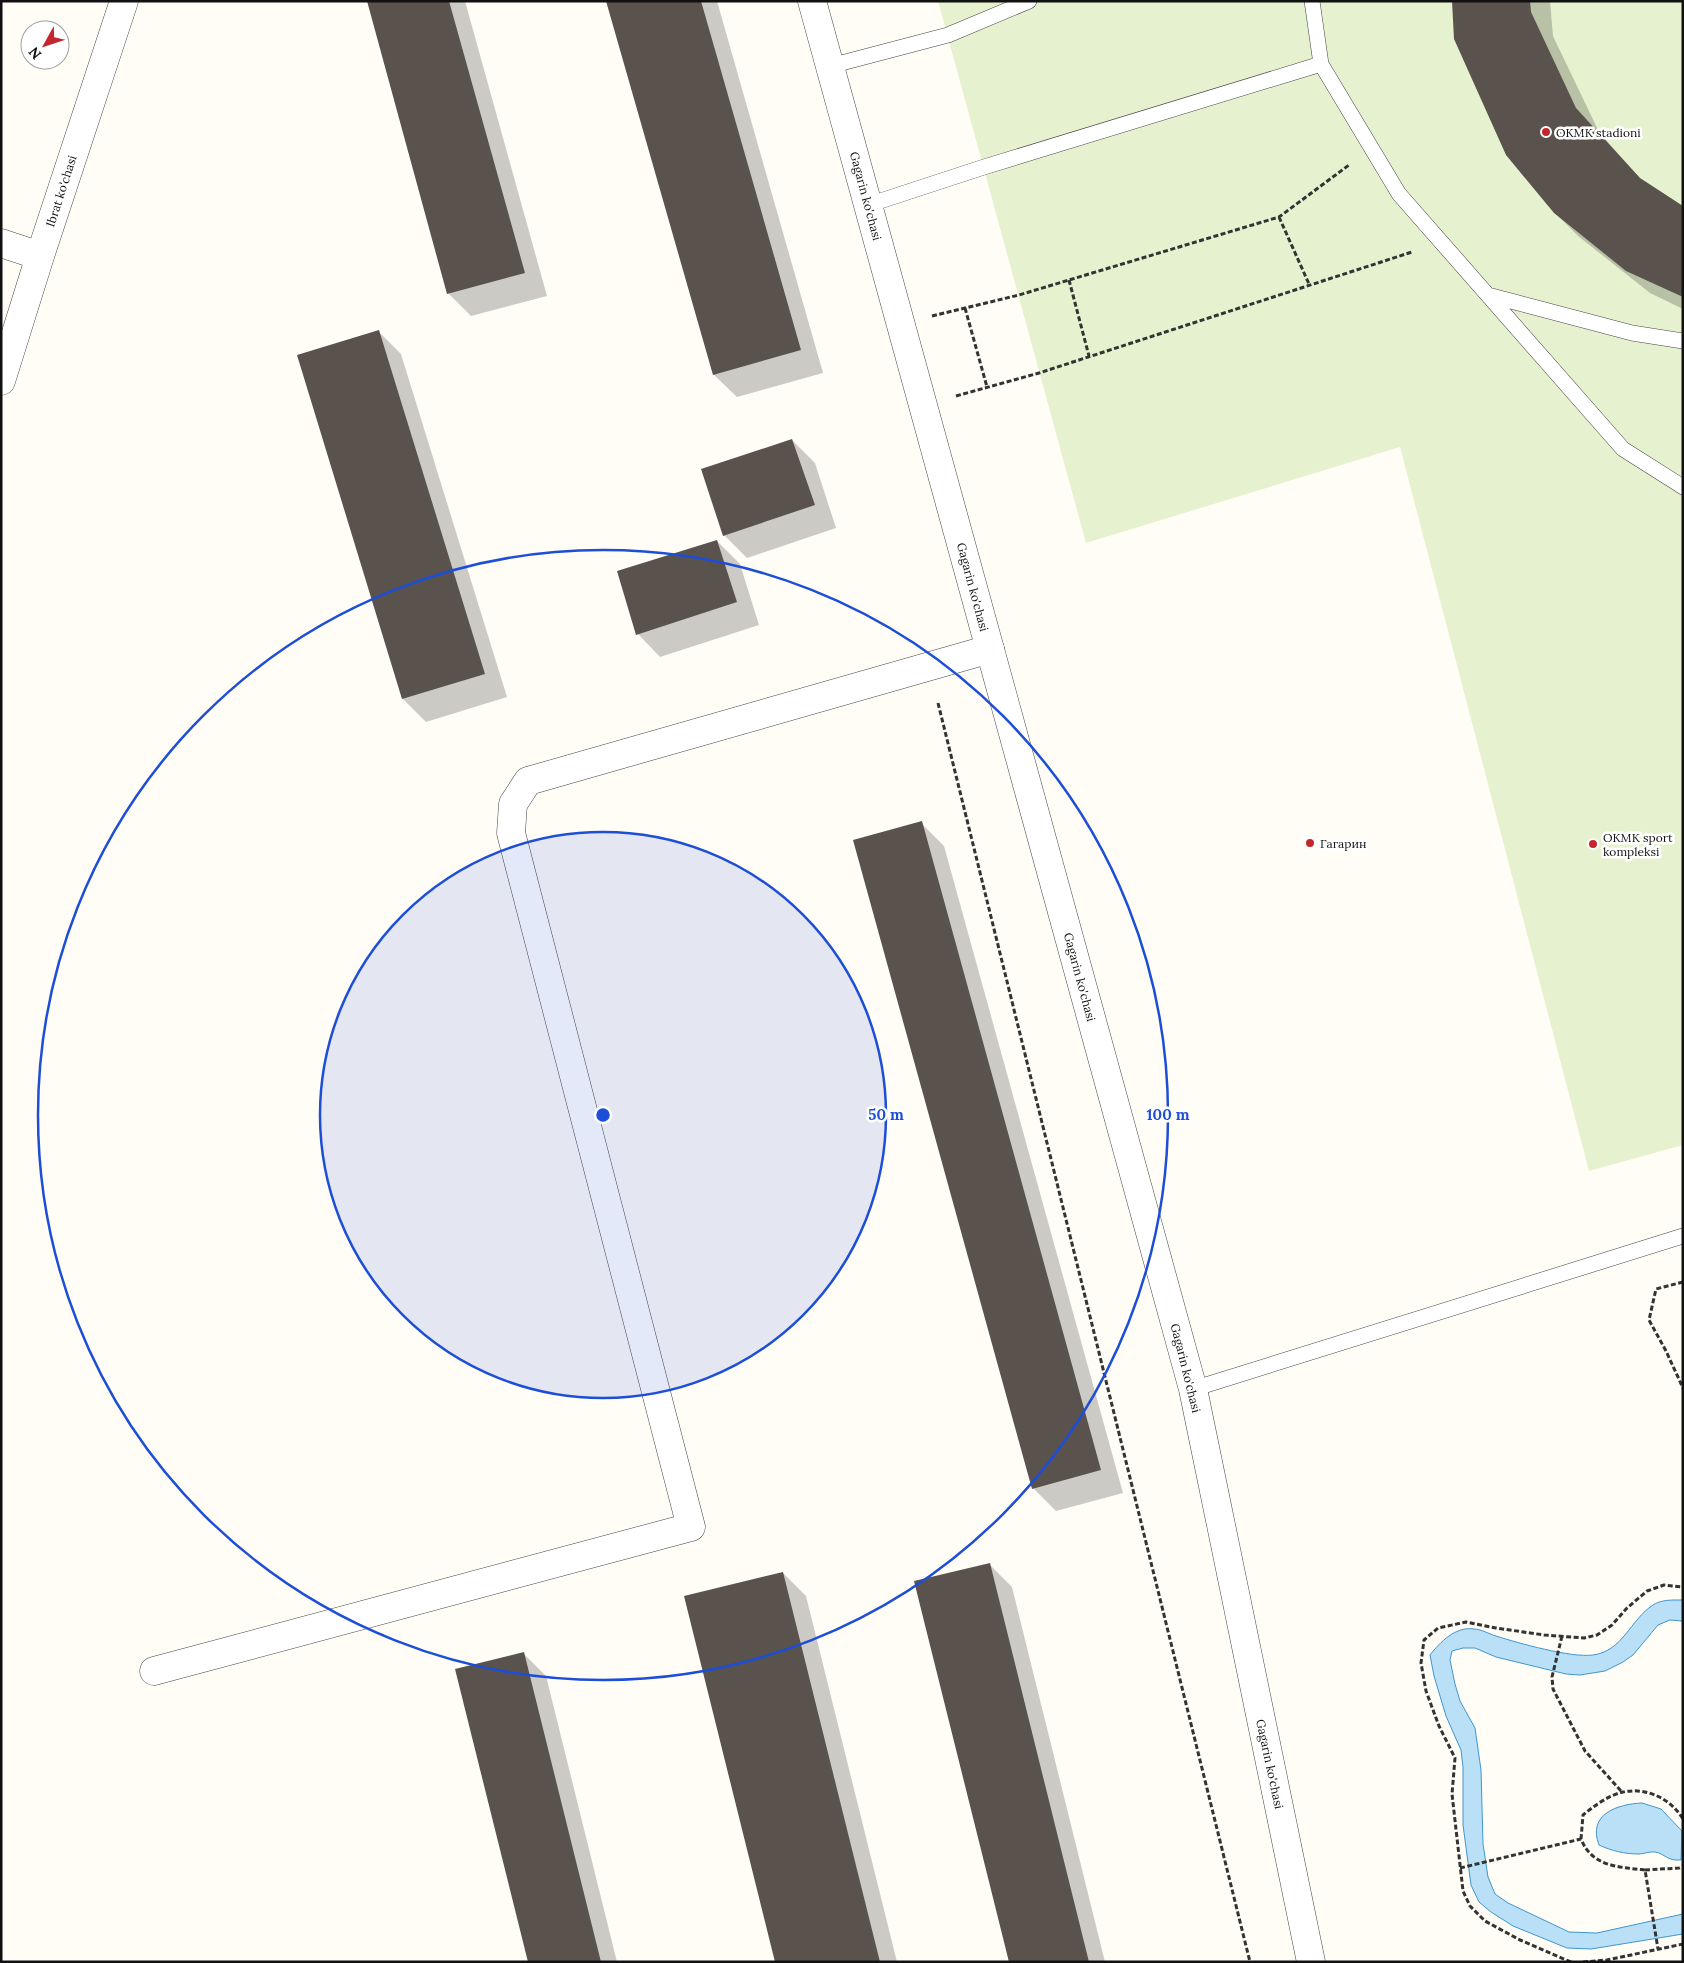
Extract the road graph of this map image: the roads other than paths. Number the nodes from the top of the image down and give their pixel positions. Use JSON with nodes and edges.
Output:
{"nodes":[{"id":1,"x":124,"y":1,"type":"edge"},
{"id":2,"x":812,"y":1,"type":"edge"},
{"id":3,"x":1029,"y":1,"type":"edge"},
{"id":4,"x":1312,"y":1,"type":"edge"},
{"id":5,"x":1321,"y":64,"type":"junction"},
{"id":6,"x":830,"y":66,"type":"junction"},
{"id":7,"x":868,"y":205,"type":"junction"},
{"id":8,"x":1,"y":243,"type":"edge"},
{"id":9,"x":40,"y":256,"type":"junction"},
{"id":10,"x":1488,"y":295,"type":"junction"},
{"id":11,"x":1683,"y":341,"type":"edge"},
{"id":12,"x":1,"y":381,"type":"edge"},
{"id":13,"x":1683,"y":487,"type":"edge"},
{"id":14,"x":990,"y":649,"type":"junction"},
{"id":15,"x":1683,"y":1236,"type":"edge"},
{"id":16,"x":1193,"y":1389,"type":"junction"},
{"id":17,"x":154,"y":1671,"type":"dead end"},
{"id":18,"x":1312,"y":1962,"type":"edge"}],
"edges":[{"from":1,"to":9,"type":"street","name":"Ibrat ko'chasi"},
{"from":2,"to":6,"type":"street","name":"Gagarin ko'chasi"},
{"from":3,"to":6,"type":"lane"},
{"from":4,"to":5,"type":"lane"},
{"from":5,"to":7,"type":"lane"},
{"from":5,"to":10,"type":"lane"},
{"from":6,"to":7,"type":"street","name":"Gagarin ko'chasi"},
{"from":7,"to":14,"type":"street","name":"Gagarin ko'chasi"},
{"from":8,"to":9,"type":"street"},
{"from":9,"to":12,"type":"street","name":"Ibrat ko'chasi"},
{"from":10,"to":11,"type":"lane"},
{"from":10,"to":13,"type":"lane"},
{"from":14,"to":16,"type":"street","name":"Gagarin ko'chasi"},
{"from":14,"to":17,"type":"street"},
{"from":15,"to":16,"type":"lane"},
{"from":16,"to":18,"type":"street","name":"Gagarin ko'chasi"}]}
